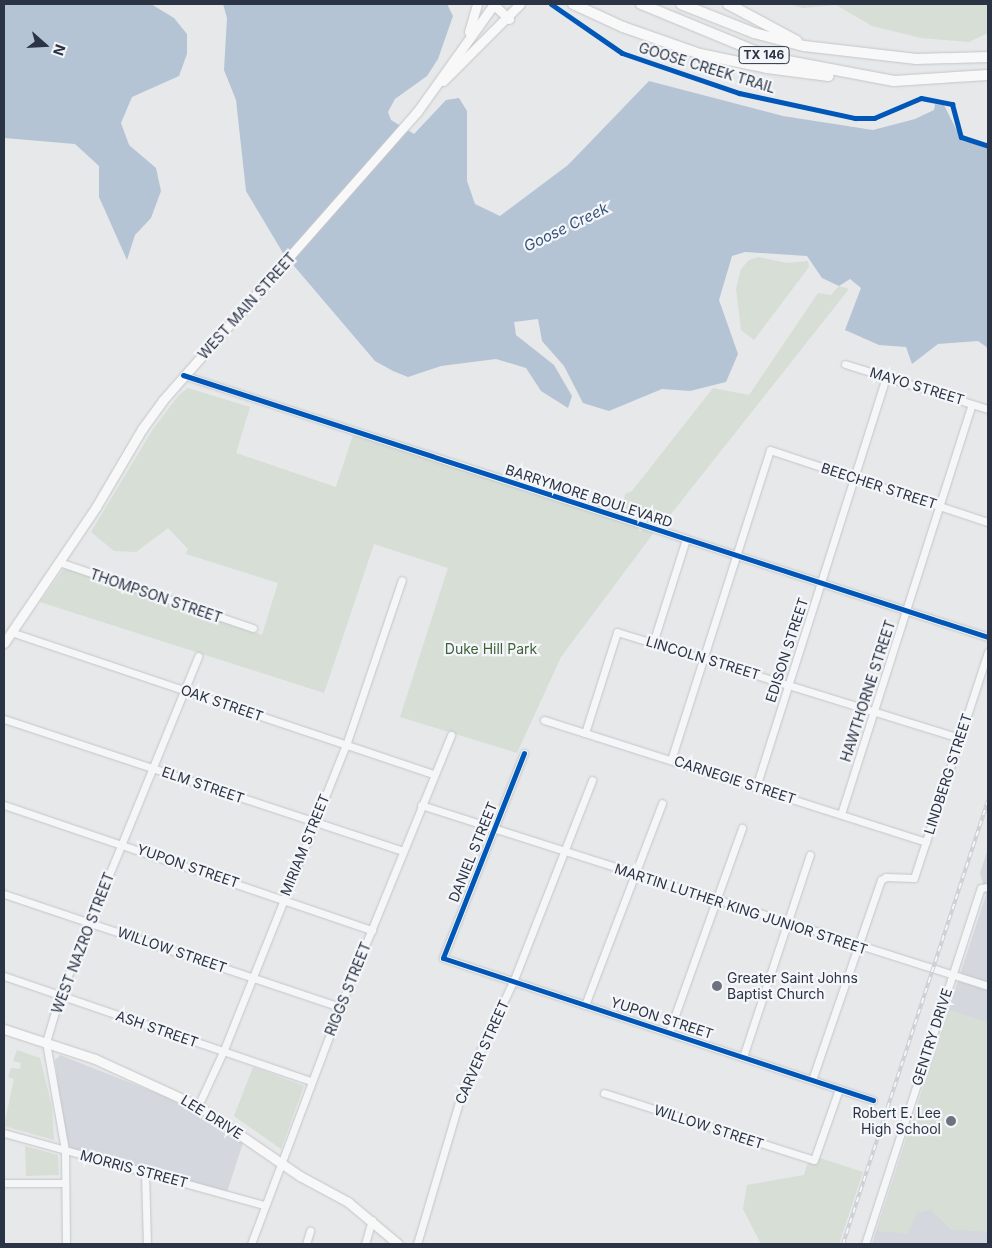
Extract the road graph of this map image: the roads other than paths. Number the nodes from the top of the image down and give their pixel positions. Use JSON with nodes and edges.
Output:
{"nodes":[{"id":1,"x":476,"y":4,"type":"edge"},
{"id":2,"x":494,"y":4,"type":"edge"},
{"id":3,"x":520,"y":4,"type":"edge"},
{"id":4,"x":574,"y":4,"type":"edge"},
{"id":5,"x":641,"y":4,"type":"edge"},
{"id":6,"x":681,"y":4,"type":"edge"},
{"id":7,"x":728,"y":4,"type":"edge"},
{"id":8,"x":508,"y":18,"type":"junction"},
{"id":9,"x":465,"y":43,"type":"junction"},
{"id":10,"x":804,"y":46,"type":"junction"},
{"id":11,"x":988,"y":56,"type":"edge"},
{"id":12,"x":988,"y":75,"type":"edge"},
{"id":13,"x":869,"y":78,"type":"junction"},
{"id":14,"x":442,"y":82,"type":"junction"},
{"id":15,"x":845,"y":364,"type":"dead end"},
{"id":16,"x":183,"y":375,"type":"junction"},
{"id":17,"x":886,"y":377,"type":"junction"},
{"id":18,"x":972,"y":404,"type":"junction"},
{"id":19,"x":988,"y":409,"type":"edge"},
{"id":20,"x":854,"y":478,"type":"junction"},
{"id":21,"x":939,"y":506,"type":"junction"},
{"id":22,"x":988,"y":522,"type":"edge"},
{"id":23,"x":686,"y":539,"type":"junction"},
{"id":24,"x":736,"y":555,"type":"junction"},
{"id":25,"x":59,"y":562,"type":"junction"},
{"id":26,"x":402,"y":580,"type":"dead end"},
{"id":27,"x":820,"y":583,"type":"junction"},
{"id":28,"x":906,"y":611,"type":"junction"},
{"id":29,"x":253,"y":628,"type":"dead end"},
{"id":30,"x":11,"y":632,"type":"junction"},
{"id":31,"x":988,"y":637,"type":"edge"},
{"id":32,"x":4,"y":643,"type":"edge"},
{"id":33,"x":653,"y":643,"type":"junction"},
{"id":34,"x":988,"y":652,"type":"edge"},
{"id":35,"x":198,"y":656,"type":"dead end"},
{"id":36,"x":702,"y":658,"type":"junction"},
{"id":37,"x":788,"y":685,"type":"junction"},
{"id":38,"x":185,"y":690,"type":"junction"},
{"id":39,"x":874,"y":711,"type":"junction"},
{"id":40,"x":4,"y":719,"type":"edge"},
{"id":41,"x":544,"y":720,"type":"dead end"},
{"id":42,"x":585,"y":733,"type":"junction"},
{"id":43,"x":451,"y":735,"type":"dead end"},
{"id":44,"x":960,"y":738,"type":"junction"},
{"id":45,"x":346,"y":745,"type":"junction"},
{"id":46,"x":524,"y":753,"type":"dead end"},
{"id":47,"x":671,"y":760,"type":"junction"},
{"id":48,"x":152,"y":768,"type":"junction"},
{"id":49,"x":433,"y":774,"type":"junction"},
{"id":50,"x":592,"y":780,"type":"dead end"},
{"id":51,"x":756,"y":787,"type":"junction"},
{"id":52,"x":662,"y":802,"type":"dead end"},
{"id":53,"x":4,"y":805,"type":"edge"},
{"id":54,"x":421,"y":805,"type":"junction"},
{"id":55,"x":841,"y":814,"type":"junction"},
{"id":56,"x":315,"y":822,"type":"junction"},
{"id":57,"x":742,"y":828,"type":"dead end"},
{"id":58,"x":494,"y":829,"type":"junction"},
{"id":59,"x":926,"y":842,"type":"junction"},
{"id":60,"x":122,"y":843,"type":"junction"},
{"id":61,"x":403,"y":851,"type":"junction"},
{"id":62,"x":563,"y":852,"type":"junction"},
{"id":63,"x":810,"y":855,"type":"dead end"},
{"id":64,"x":634,"y":874,"type":"junction"},
{"id":65,"x":985,"y":888,"type":"edge"},
{"id":66,"x":4,"y":894,"type":"edge"},
{"id":67,"x":284,"y":898,"type":"junction"},
{"id":68,"x":718,"y":901,"type":"junction"},
{"id":69,"x":90,"y":921,"type":"junction"},
{"id":70,"x":788,"y":923,"type":"junction"},
{"id":71,"x":372,"y":930,"type":"junction"},
{"id":72,"x":857,"y":947,"type":"junction"},
{"id":73,"x":443,"y":958,"type":"joint"},
{"id":74,"x":4,"y":976,"type":"edge"},
{"id":75,"x":952,"y":977,"type":"junction"},
{"id":76,"x":253,"y":978,"type":"junction"},
{"id":77,"x":513,"y":982,"type":"junction"},
{"id":78,"x":988,"y":986,"type":"edge"},
{"id":79,"x":60,"y":995,"type":"junction"},
{"id":80,"x":585,"y":1004,"type":"junction"},
{"id":81,"x":340,"y":1007,"type":"junction"},
{"id":82,"x":4,"y":1029,"type":"edge"},
{"id":83,"x":669,"y":1032,"type":"junction"},
{"id":84,"x":46,"y":1042,"type":"junction"},
{"id":85,"x":223,"y":1052,"type":"junction"},
{"id":86,"x":743,"y":1057,"type":"junction"},
{"id":87,"x":812,"y":1080,"type":"junction"},
{"id":88,"x":311,"y":1081,"type":"junction"},
{"id":89,"x":839,"y":1089,"type":"junction"},
{"id":90,"x":604,"y":1093,"type":"dead end"},
{"id":91,"x":873,"y":1100,"type":"dead end"},
{"id":92,"x":198,"y":1106,"type":"junction"},
{"id":93,"x":4,"y":1133,"type":"edge"},
{"id":94,"x":65,"y":1150,"type":"junction"},
{"id":95,"x":281,"y":1160,"type":"junction"},
{"id":96,"x":145,"y":1173,"type":"junction"},
{"id":97,"x":4,"y":1183,"type":"edge"},
{"id":98,"x":65,"y":1183,"type":"junction"},
{"id":99,"x":264,"y":1205,"type":"junction"},
{"id":100,"x":372,"y":1220,"type":"junction"},
{"id":101,"x":310,"y":1231,"type":"dead end"},
{"id":102,"x":66,"y":1244,"type":"edge"},
{"id":103,"x":146,"y":1244,"type":"edge"},
{"id":104,"x":251,"y":1244,"type":"edge"},
{"id":105,"x":306,"y":1244,"type":"edge"},
{"id":106,"x":365,"y":1244,"type":"edge"},
{"id":107,"x":398,"y":1244,"type":"edge"},
{"id":108,"x":417,"y":1244,"type":"edge"},
{"id":109,"x":865,"y":1244,"type":"edge"}],
"edges":[{"from":1,"to":9,"type":"main road"},
{"from":2,"to":8,"type":"main road"},
{"from":2,"to":9,"type":"main road","name":"WEST MAIN STREET"},
{"from":3,"to":8,"type":"main road","name":"WEST MAIN STREET"},
{"from":4,"to":13,"type":"highway"},
{"from":5,"to":13,"type":"highway","number":"TX 146"},
{"from":6,"to":10,"type":"highway","number":"TX 146"},
{"from":7,"to":10,"type":"highway"},
{"from":8,"to":14,"type":"main road","name":"WEST MAIN STREET"},
{"from":9,"to":14,"type":"main road","name":"WEST MAIN STREET"},
{"from":10,"to":11,"type":"highway","number":"TX 146"},
{"from":12,"to":13,"type":"highway","number":"TX 146"},
{"from":14,"to":16,"type":"main road","name":"WEST MAIN STREET"},
{"from":15,"to":17,"type":"street","name":"MAYO STREET"},
{"from":16,"to":23,"type":"street","name":"BARRYMORE BOULEVARD"},
{"from":16,"to":25,"type":"main road","name":"WEST MAIN STREET"},
{"from":17,"to":18,"type":"street","name":"MAYO STREET"},
{"from":17,"to":20,"type":"street","name":"EDISON STREET"},
{"from":18,"to":19,"type":"street","name":"MAYO STREET"},
{"from":18,"to":21,"type":"street","name":"HAWTHORNE STREET"},
{"from":20,"to":21,"type":"street","name":"BEECHER STREET"},
{"from":20,"to":24,"type":"street","name":"BEECHER STREET"},
{"from":20,"to":27,"type":"street","name":"EDISON STREET"},
{"from":21,"to":22,"type":"street","name":"BEECHER STREET"},
{"from":21,"to":28,"type":"street","name":"HAWTHORNE STREET"},
{"from":23,"to":24,"type":"street","name":"BARRYMORE BOULEVARD"},
{"from":23,"to":33,"type":"street"},
{"from":24,"to":27,"type":"street","name":"BARRYMORE BOULEVARD"},
{"from":24,"to":36,"type":"street"},
{"from":25,"to":29,"type":"street","name":"THOMPSON STREET"},
{"from":25,"to":30,"type":"main road","name":"WEST MAIN STREET"},
{"from":26,"to":45,"type":"street","name":"MIRIAM STREET"},
{"from":27,"to":28,"type":"street","name":"BARRYMORE BOULEVARD"},
{"from":27,"to":37,"type":"street","name":"EDISON STREET"},
{"from":28,"to":31,"type":"street","name":"BARRYMORE BOULEVARD"},
{"from":28,"to":39,"type":"street","name":"HAWTHORNE STREET"},
{"from":30,"to":32,"type":"main road","name":"WEST MAIN STREET"},
{"from":30,"to":38,"type":"street","name":"OAK STREET"},
{"from":33,"to":36,"type":"street","name":"LINCOLN STREET"},
{"from":33,"to":42,"type":"street","name":"LINCOLN STREET"},
{"from":34,"to":44,"type":"street","name":"LINDBERG STREET"},
{"from":35,"to":38,"type":"street","name":"WEST NAZRO STREET"},
{"from":36,"to":37,"type":"street","name":"LINCOLN STREET"},
{"from":36,"to":47,"type":"street"},
{"from":37,"to":39,"type":"street","name":"LINCOLN STREET"},
{"from":37,"to":51,"type":"street","name":"EDISON STREET"},
{"from":38,"to":45,"type":"street","name":"OAK STREET"},
{"from":38,"to":48,"type":"street","name":"WEST NAZRO STREET"},
{"from":39,"to":44,"type":"street","name":"LINCOLN STREET"},
{"from":39,"to":55,"type":"street","name":"HAWTHORNE STREET"},
{"from":40,"to":48,"type":"street","name":"ELM STREET"},
{"from":41,"to":42,"type":"street","name":"CARNEGIE STREET"},
{"from":42,"to":47,"type":"street","name":"CARNEGIE STREET"},
{"from":43,"to":49,"type":"street","name":"RIGGS STREET"},
{"from":44,"to":59,"type":"street","name":"LINDBERG STREET"},
{"from":45,"to":49,"type":"street","name":"OAK STREET"},
{"from":45,"to":56,"type":"street","name":"MIRIAM STREET"},
{"from":46,"to":58,"type":"street","name":"DANIEL STREET"},
{"from":47,"to":51,"type":"street","name":"CARNEGIE STREET"},
{"from":48,"to":56,"type":"street","name":"ELM STREET"},
{"from":48,"to":60,"type":"street","name":"WEST NAZRO STREET"},
{"from":49,"to":54,"type":"street","name":"RIGGS STREET"},
{"from":50,"to":62,"type":"street","name":"CARVER STREET"},
{"from":51,"to":55,"type":"street","name":"CARNEGIE STREET"},
{"from":52,"to":64,"type":"street"},
{"from":53,"to":60,"type":"street","name":"YUPON STREET"},
{"from":54,"to":58,"type":"street","name":"MARTIN LUTHER KING JUNIOR STREET"},
{"from":54,"to":61,"type":"street","name":"RIGGS STREET"},
{"from":55,"to":59,"type":"street","name":"CARNEGIE STREET"},
{"from":56,"to":61,"type":"street","name":"ELM STREET"},
{"from":56,"to":67,"type":"street","name":"MIRIAM STREET"},
{"from":57,"to":68,"type":"street"},
{"from":58,"to":62,"type":"street","name":"MARTIN LUTHER KING JUNIOR STREET"},
{"from":58,"to":73,"type":"street","name":"DANIEL STREET"},
{"from":59,"to":72,"type":"street","name":"LINDBERG STREET"},
{"from":60,"to":67,"type":"street","name":"YUPON STREET"},
{"from":60,"to":69,"type":"street","name":"WEST NAZRO STREET"},
{"from":61,"to":71,"type":"street","name":"RIGGS STREET"},
{"from":62,"to":64,"type":"street","name":"MARTIN LUTHER KING JUNIOR STREET"},
{"from":62,"to":77,"type":"street","name":"CARVER STREET"},
{"from":63,"to":70,"type":"street"},
{"from":64,"to":68,"type":"street","name":"MARTIN LUTHER KING JUNIOR STREET"},
{"from":64,"to":80,"type":"street"},
{"from":65,"to":75,"type":"street","name":"GENTRY DRIVE"},
{"from":66,"to":69,"type":"street","name":"WILLOW STREET"},
{"from":67,"to":71,"type":"street","name":"YUPON STREET"},
{"from":67,"to":76,"type":"street","name":"MIRIAM STREET"},
{"from":68,"to":70,"type":"street","name":"MARTIN LUTHER KING JUNIOR STREET"},
{"from":68,"to":83,"type":"street"},
{"from":69,"to":76,"type":"street","name":"WILLOW STREET"},
{"from":69,"to":79,"type":"street","name":"WEST NAZRO STREET"},
{"from":70,"to":72,"type":"street","name":"MARTIN LUTHER KING JUNIOR STREET"},
{"from":70,"to":86,"type":"street"},
{"from":71,"to":81,"type":"street","name":"RIGGS STREET"},
{"from":72,"to":75,"type":"street","name":"MARTIN LUTHER KING JUNIOR STREET"},
{"from":72,"to":87,"type":"street"},
{"from":73,"to":77,"type":"street","name":"YUPON STREET"},
{"from":74,"to":79,"type":"street","name":"ASH STREET"},
{"from":75,"to":78,"type":"street","name":"MARTIN LUTHER KING JUNIOR STREET"},
{"from":75,"to":109,"type":"street","name":"GENTRY DRIVE"},
{"from":76,"to":81,"type":"street","name":"WILLOW STREET"},
{"from":76,"to":85,"type":"street","name":"MIRIAM STREET"},
{"from":77,"to":80,"type":"street","name":"YUPON STREET"},
{"from":77,"to":108,"type":"street","name":"CARVER STREET"},
{"from":79,"to":84,"type":"street","name":"WEST NAZRO STREET"},
{"from":79,"to":85,"type":"street","name":"ASH STREET"},
{"from":80,"to":83,"type":"street","name":"YUPON STREET"},
{"from":81,"to":88,"type":"street","name":"RIGGS STREET"},
{"from":82,"to":84,"type":"main road","name":"LEE DRIVE"},
{"from":83,"to":86,"type":"street","name":"YUPON STREET"},
{"from":84,"to":92,"type":"main road","name":"LEE DRIVE"},
{"from":84,"to":94,"type":"street","name":"WEST NAZRO STREET"},
{"from":85,"to":88,"type":"street","name":"ASH STREET"},
{"from":85,"to":92,"type":"street","name":"MIRIAM STREET"},
{"from":86,"to":87,"type":"street","name":"YUPON STREET"},
{"from":87,"to":89,"type":"street","name":"YUPON STREET"},
{"from":88,"to":95,"type":"street","name":"RIGGS STREET"},
{"from":89,"to":90,"type":"street","name":"WILLOW STREET"},
{"from":89,"to":91,"type":"street","name":"YUPON STREET"},
{"from":92,"to":95,"type":"main road","name":"LEE DRIVE"},
{"from":93,"to":94,"type":"street","name":"MORRIS STREET"},
{"from":94,"to":96,"type":"street","name":"MORRIS STREET"},
{"from":94,"to":98,"type":"street","name":"WEST NAZRO STREET"},
{"from":95,"to":99,"type":"street","name":"RIGGS STREET"},
{"from":95,"to":100,"type":"main road","name":"LEE DRIVE"},
{"from":96,"to":99,"type":"street","name":"MORRIS STREET"},
{"from":96,"to":103,"type":"street"},
{"from":97,"to":98,"type":"street"},
{"from":98,"to":102,"type":"street","name":"WEST NAZRO STREET"},
{"from":99,"to":104,"type":"street","name":"RIGGS STREET"},
{"from":100,"to":106,"type":"street"},
{"from":100,"to":107,"type":"main road","name":"LEE DRIVE"},
{"from":101,"to":105,"type":"street"}]}
